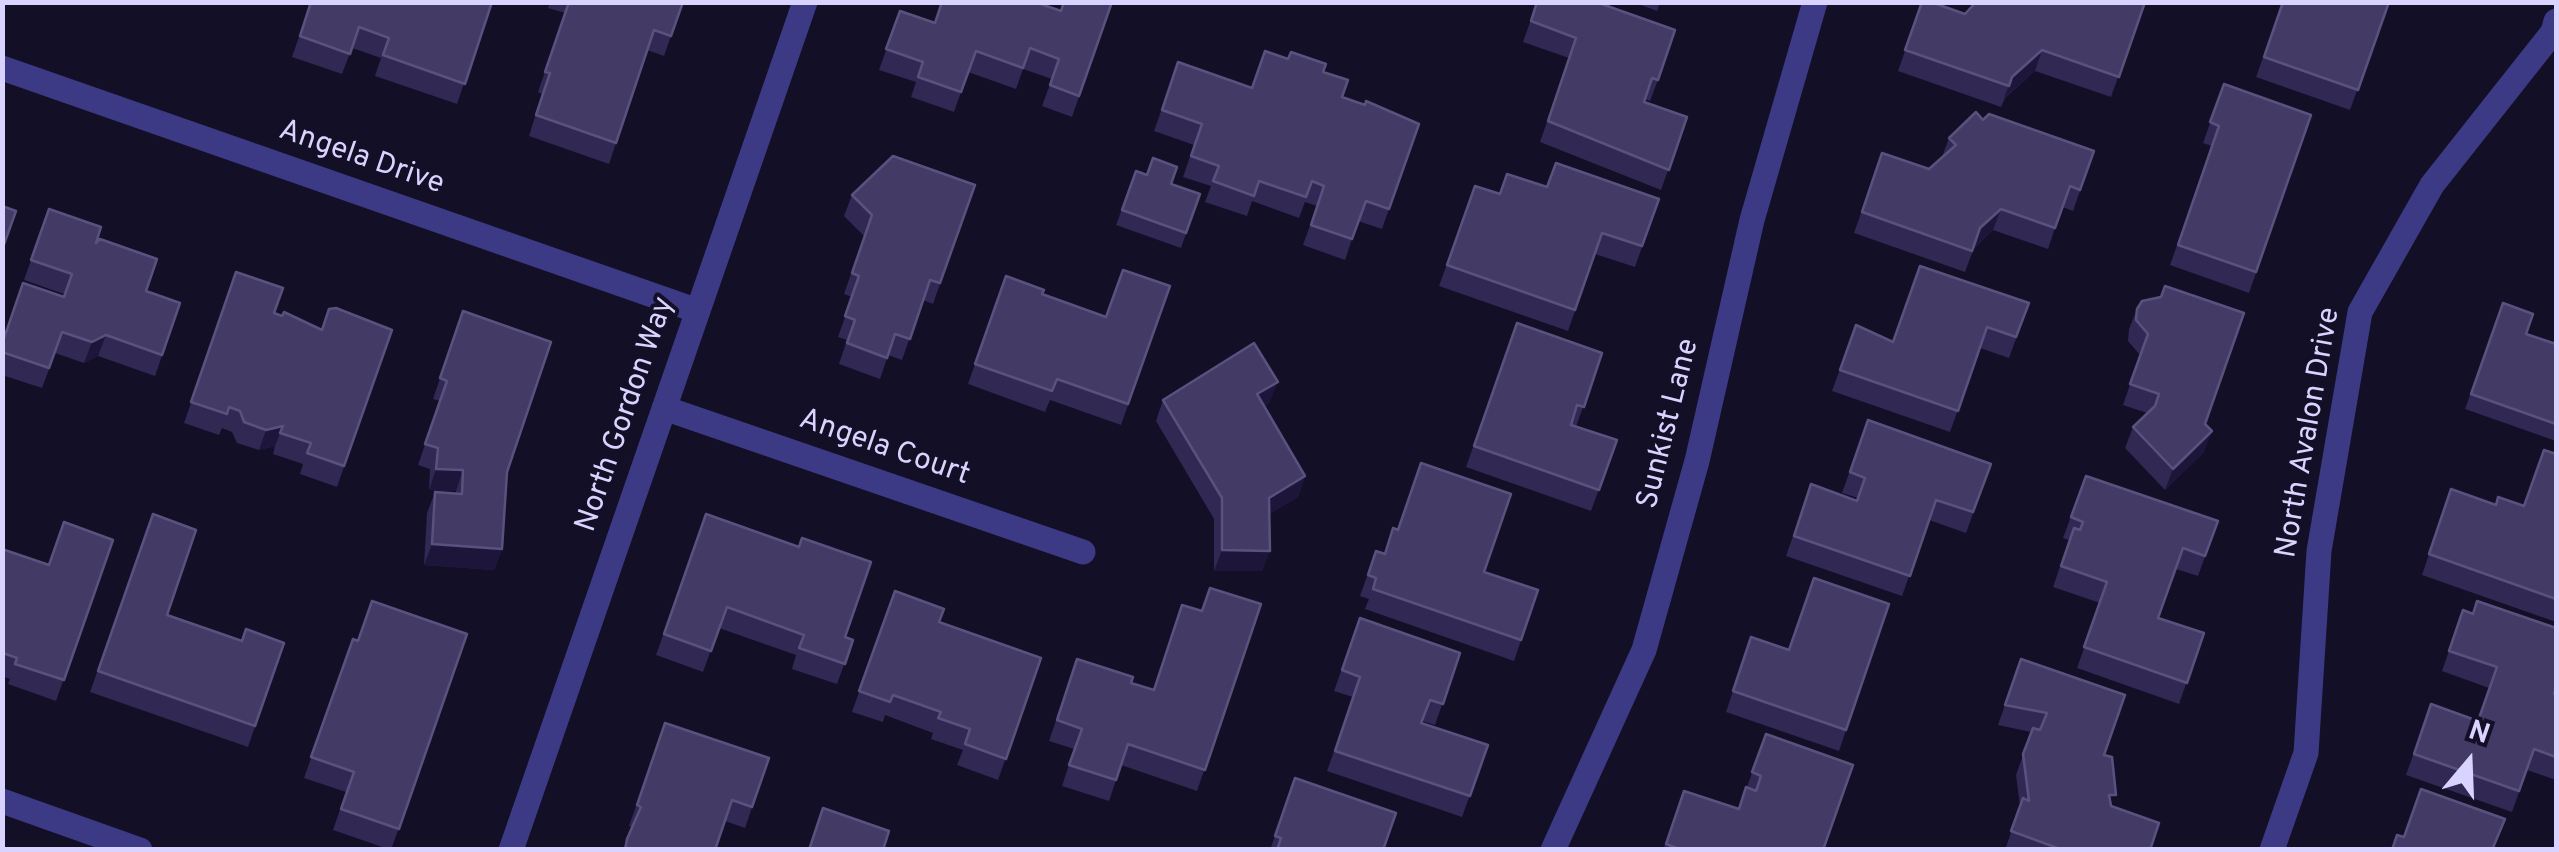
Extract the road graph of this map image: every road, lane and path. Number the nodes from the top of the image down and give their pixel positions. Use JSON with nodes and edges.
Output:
{"nodes":[{"id":1,"x":805,"y":2,"type":"edge"},
{"id":2,"x":1815,"y":2,"type":"edge"},
{"id":3,"x":2556,"y":21,"type":"edge"},
{"id":4,"x":2,"y":68,"type":"edge"},
{"id":5,"x":698,"y":311,"type":"junction"},
{"id":6,"x":664,"y":408,"type":"junction"},
{"id":7,"x":1083,"y":552,"type":"dead end"},
{"id":8,"x":2,"y":801,"type":"edge"},
{"id":9,"x":140,"y":850,"type":"edge"},
{"id":10,"x":512,"y":850,"type":"edge"},
{"id":11,"x":1553,"y":850,"type":"edge"},
{"id":12,"x":2272,"y":850,"type":"edge"}],
"edges":[{"from":1,"to":5,"type":"street","name":"North Gordon Way"},
{"from":2,"to":11,"type":"street","name":"Sunkist Lane"},
{"from":3,"to":12,"type":"street","name":"North Avalon Drive"},
{"from":4,"to":5,"type":"street","name":"Angela Drive"},
{"from":5,"to":6,"type":"street","name":"North Gordon Way"},
{"from":6,"to":7,"type":"street","name":"Angela Court"},
{"from":6,"to":10,"type":"street","name":"North Gordon Way"},
{"from":8,"to":9,"type":"street"}]}
